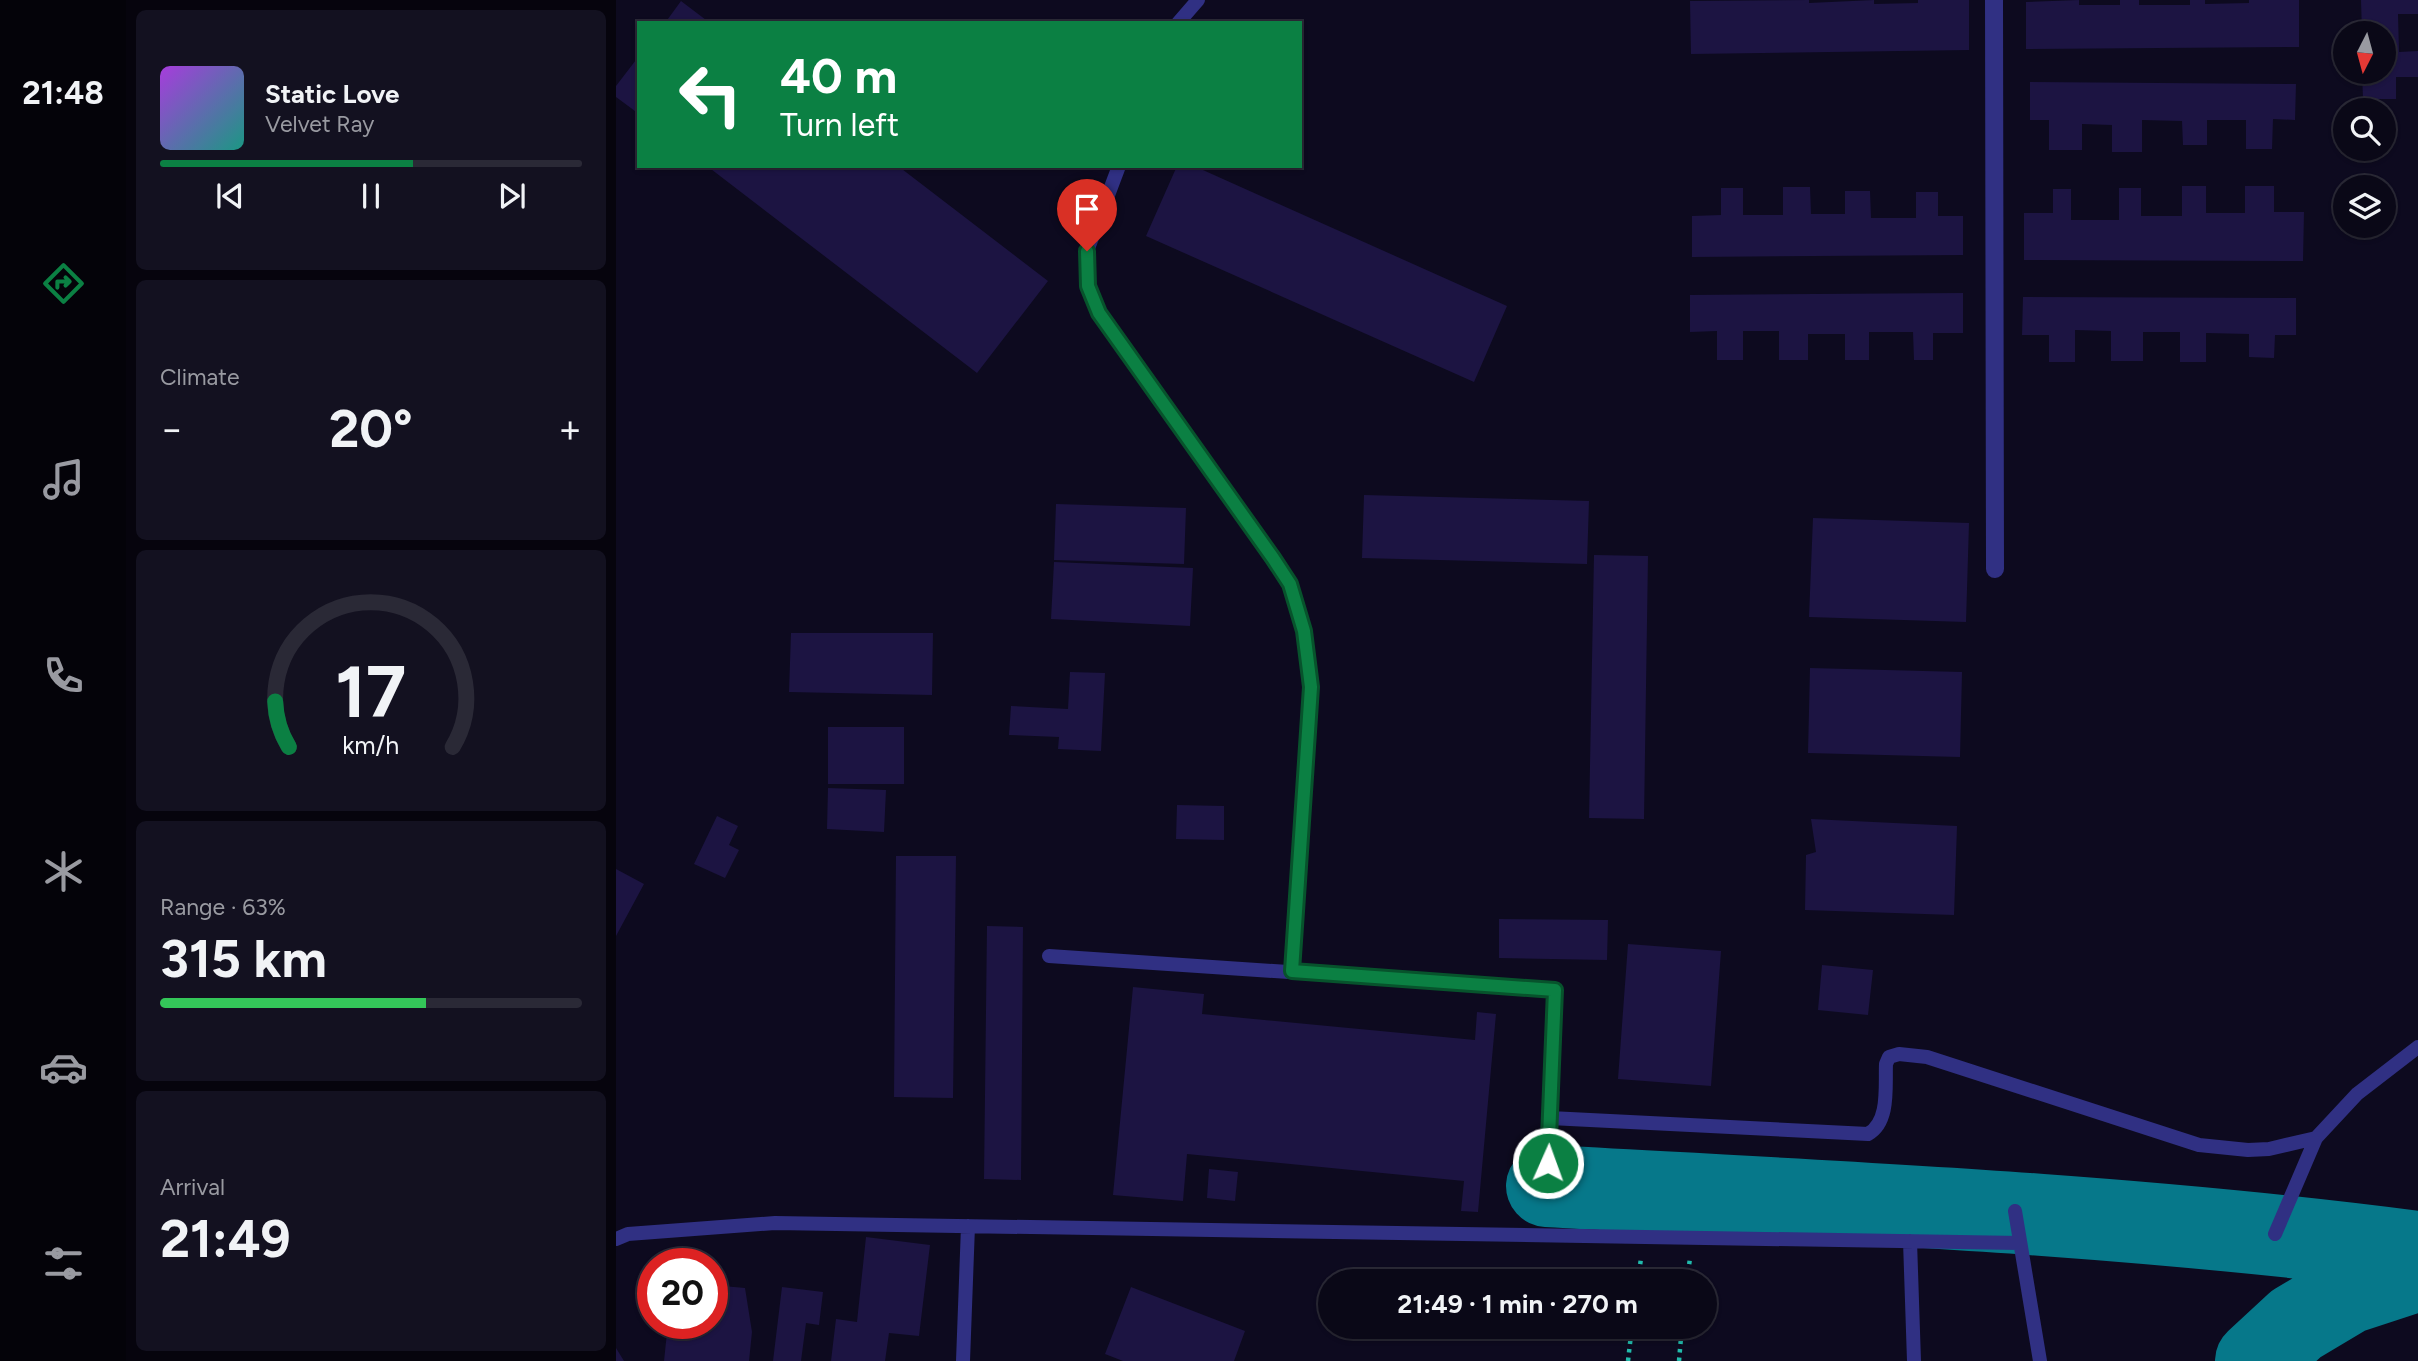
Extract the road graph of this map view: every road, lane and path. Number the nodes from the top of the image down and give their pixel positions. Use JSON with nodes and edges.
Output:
{"nodes":[{"id":1,"x":1198,"y":0,"type":"edge"},
{"id":2,"x":1994,"y":0,"type":"edge"},
{"id":3,"x":1180,"y":21,"type":"edge"},
{"id":4,"x":1118,"y":168,"type":"edge"},
{"id":5,"x":1995,"y":569,"type":"dead end"},
{"id":6,"x":1049,"y":956,"type":"dead end"},
{"id":7,"x":1292,"y":971,"type":"junction"},
{"id":8,"x":2418,"y":1047,"type":"edge"},
{"id":9,"x":1550,"y":1118,"type":"junction"},
{"id":10,"x":2316,"y":1138,"type":"junction"},
{"id":11,"x":1547,"y":1186,"type":"dead end"},
{"id":12,"x":2015,"y":1211,"type":"dead end"},
{"id":13,"x":968,"y":1226,"type":"junction"},
{"id":14,"x":2275,"y":1234,"type":"dead end"},
{"id":15,"x":616,"y":1239,"type":"edge"},
{"id":16,"x":1910,"y":1241,"type":"junction"},
{"id":17,"x":2020,"y":1243,"type":"junction"},
{"id":18,"x":1631,"y":1339,"type":"edge"},
{"id":19,"x":1681,"y":1339,"type":"edge"},
{"id":20,"x":963,"y":1361,"type":"edge"},
{"id":21,"x":1628,"y":1361,"type":"edge"},
{"id":22,"x":1679,"y":1361,"type":"edge"},
{"id":23,"x":1914,"y":1361,"type":"edge"},
{"id":24,"x":2040,"y":1361,"type":"edge"}],
"edges":[{"from":1,"to":3,"type":"lane"},
{"from":2,"to":5,"type":"street"},
{"from":4,"to":7,"type":"lane"},
{"from":6,"to":7,"type":"lane"},
{"from":7,"to":9,"type":"lane"},
{"from":8,"to":10,"type":"lane"},
{"from":9,"to":10,"type":"lane"},
{"from":9,"to":11,"type":"lane"},
{"from":10,"to":14,"type":"lane"},
{"from":12,"to":17,"type":"lane"},
{"from":13,"to":15,"type":"lane"},
{"from":13,"to":16,"type":"lane"},
{"from":13,"to":20,"type":"lane"},
{"from":16,"to":17,"type":"lane"},
{"from":16,"to":23,"type":"lane"},
{"from":17,"to":24,"type":"lane"},
{"from":18,"to":21,"type":"path"},
{"from":19,"to":22,"type":"path"}]}
